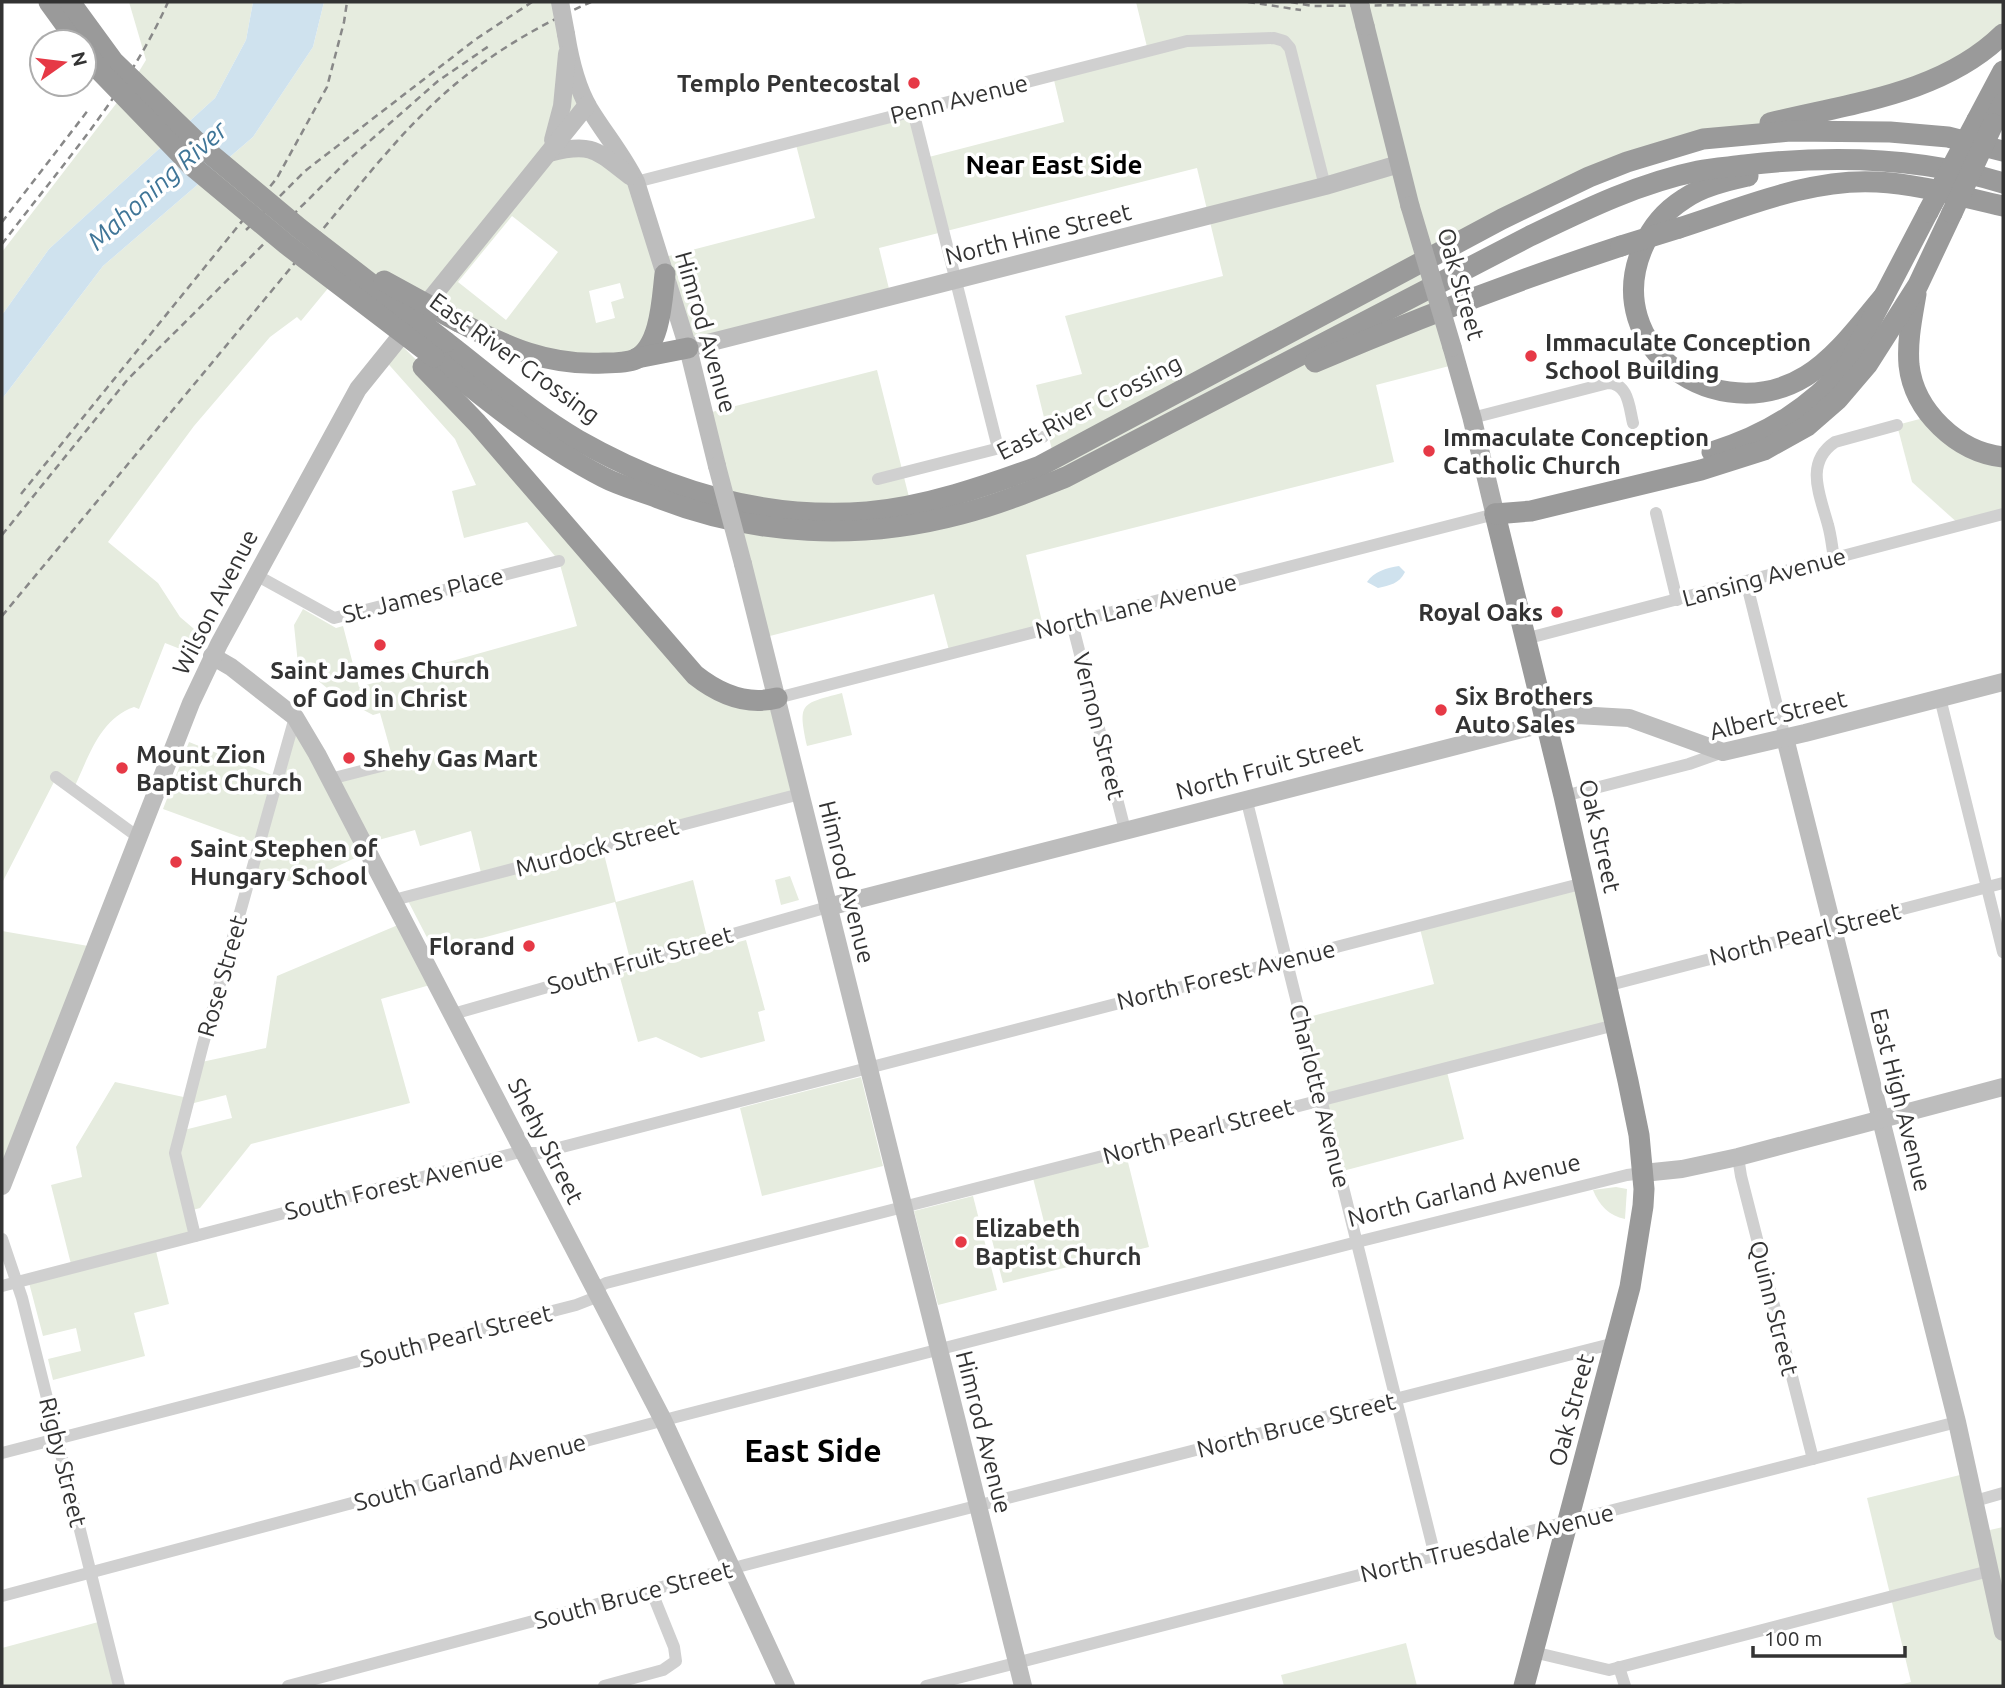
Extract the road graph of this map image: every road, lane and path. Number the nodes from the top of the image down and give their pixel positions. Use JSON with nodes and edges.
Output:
{"nodes":[{"id":1,"x":49,"y":2,"type":"edge"},
{"id":2,"x":70,"y":2,"type":"edge"},
{"id":3,"x":560,"y":2,"type":"edge"},
{"id":4,"x":1359,"y":2,"type":"edge"},
{"id":5,"x":68,"y":28,"type":"edge"},
{"id":6,"x":567,"y":41,"type":"junction"},
{"id":7,"x":1996,"y":41,"type":"edge"},
{"id":8,"x":98,"y":68,"type":"edge"},
{"id":9,"x":2003,"y":71,"type":"edge"},
{"id":10,"x":2003,"y":103,"type":"edge"},
{"id":11,"x":587,"y":105,"type":"junction"},
{"id":12,"x":913,"y":111,"type":"junction"},
{"id":13,"x":1985,"y":122,"type":"junction"},
{"id":14,"x":1703,"y":139,"type":"junction"},
{"id":15,"x":2003,"y":151,"type":"edge"},
{"id":16,"x":549,"y":153,"type":"junction"},
{"id":17,"x":1857,"y":160,"type":"junction"},
{"id":18,"x":1399,"y":164,"type":"junction"},
{"id":19,"x":636,"y":182,"type":"junction"},
{"id":20,"x":2003,"y":183,"type":"edge"},
{"id":21,"x":1325,"y":186,"type":"junction"},
{"id":22,"x":2003,"y":206,"type":"edge"},
{"id":23,"x":326,"y":249,"type":"junction"},
{"id":24,"x":665,"y":274,"type":"junction"},
{"id":25,"x":956,"y":280,"type":"junction"},
{"id":26,"x":1918,"y":285,"type":"junction"},
{"id":27,"x":1884,"y":296,"type":"junction"},
{"id":28,"x":688,"y":348,"type":"junction"},
{"id":29,"x":435,"y":355,"type":"junction"},
{"id":30,"x":637,"y":358,"type":"junction"},
{"id":31,"x":1472,"y":418,"type":"junction"},
{"id":32,"x":1633,"y":423,"type":"dead end"},
{"id":33,"x":1168,"y":424,"type":"junction"},
{"id":34,"x":1897,"y":425,"type":"dead end"},
{"id":35,"x":1044,"y":437,"type":"dead end"},
{"id":36,"x":998,"y":448,"type":"junction"},
{"id":37,"x":2003,"y":457,"type":"edge"},
{"id":38,"x":878,"y":478,"type":"dead end"},
{"id":39,"x":1656,"y":513,"type":"dead end"},
{"id":40,"x":1495,"y":514,"type":"junction"},
{"id":41,"x":2003,"y":514,"type":"edge"},
{"id":42,"x":1834,"y":558,"type":"junction"},
{"id":43,"x":559,"y":561,"type":"dead end"},
{"id":44,"x":256,"y":575,"type":"junction"},
{"id":45,"x":1746,"y":581,"type":"junction"},
{"id":46,"x":1677,"y":600,"type":"junction"},
{"id":47,"x":1072,"y":623,"type":"junction"},
{"id":48,"x":1525,"y":639,"type":"junction"},
{"id":49,"x":212,"y":656,"type":"junction"},
{"id":50,"x":2003,"y":682,"type":"edge"},
{"id":51,"x":777,"y":698,"type":"junction"},
{"id":52,"x":1940,"y":698,"type":"junction"},
{"id":53,"x":295,"y":717,"type":"junction"},
{"id":54,"x":1546,"y":721,"type":"junction"},
{"id":55,"x":1785,"y":738,"type":"junction"},
{"id":56,"x":1723,"y":752,"type":"junction"},
{"id":57,"x":385,"y":765,"type":"dead end"},
{"id":58,"x":56,"y":777,"type":"dead end"},
{"id":59,"x":330,"y":779,"type":"junction"},
{"id":60,"x":800,"y":794,"type":"junction"},
{"id":61,"x":1564,"y":796,"type":"junction"},
{"id":62,"x":1246,"y":799,"type":"junction"},
{"id":63,"x":1125,"y":830,"type":"junction"},
{"id":64,"x":138,"y":837,"type":"junction"},
{"id":65,"x":1584,"y":883,"type":"junction"},
{"id":66,"x":2003,"y":883,"type":"edge"},
{"id":67,"x":1987,"y":887,"type":"junction"},
{"id":68,"x":394,"y":900,"type":"junction"},
{"id":69,"x":828,"y":906,"type":"junction"},
{"id":70,"x":1832,"y":927,"type":"junction"},
{"id":71,"x":2003,"y":952,"type":"edge"},
{"id":72,"x":1286,"y":960,"type":"junction"},
{"id":73,"x":1606,"y":986,"type":"junction"},
{"id":74,"x":453,"y":1014,"type":"junction"},
{"id":75,"x":1615,"y":1025,"type":"junction"},
{"id":76,"x":867,"y":1068,"type":"junction"},
{"id":77,"x":2003,"y":1087,"type":"edge"},
{"id":78,"x":1321,"y":1099,"type":"junction"},
{"id":79,"x":1881,"y":1119,"type":"junction"},
{"id":80,"x":525,"y":1154,"type":"junction"},
{"id":81,"x":1738,"y":1157,"type":"junction"},
{"id":82,"x":1643,"y":1174,"type":"junction"},
{"id":83,"x":2,"y":1186,"type":"edge"},
{"id":84,"x":903,"y":1207,"type":"junction"},
{"id":85,"x":195,"y":1236,"type":"junction"},
{"id":86,"x":2,"y":1239,"type":"edge"},
{"id":87,"x":1357,"y":1242,"type":"junction"},
{"id":88,"x":16,"y":1282,"type":"junction"},
{"id":89,"x":2,"y":1286,"type":"edge"},
{"id":90,"x":597,"y":1293,"type":"junction"},
{"id":91,"x":1615,"y":1343,"type":"junction"},
{"id":92,"x":938,"y":1350,"type":"junction"},
{"id":93,"x":1396,"y":1399,"type":"junction"},
{"id":94,"x":663,"y":1420,"type":"junction"},
{"id":95,"x":1957,"y":1422,"type":"junction"},
{"id":96,"x":57,"y":1439,"type":"junction"},
{"id":97,"x":2,"y":1453,"type":"edge"},
{"id":98,"x":1813,"y":1459,"type":"junction"},
{"id":99,"x":2003,"y":1493,"type":"edge"},
{"id":100,"x":1975,"y":1501,"type":"junction"},
{"id":101,"x":978,"y":1506,"type":"junction"},
{"id":102,"x":1567,"y":1522,"type":"junction"},
{"id":103,"x":1435,"y":1556,"type":"junction"},
{"id":104,"x":732,"y":1569,"type":"junction"},
{"id":105,"x":1989,"y":1570,"type":"junction"},
{"id":106,"x":90,"y":1573,"type":"junction"},
{"id":107,"x":651,"y":1590,"type":"junction"},
{"id":108,"x":2,"y":1596,"type":"edge"},
{"id":109,"x":2003,"y":1632,"type":"edge"},
{"id":110,"x":1533,"y":1652,"type":"junction"},
{"id":111,"x":1017,"y":1663,"type":"junction"},
{"id":112,"x":1619,"y":1667,"type":"junction"},
{"id":113,"x":119,"y":1686,"type":"edge"},
{"id":114,"x":288,"y":1686,"type":"edge"},
{"id":115,"x":604,"y":1686,"type":"edge"},
{"id":116,"x":786,"y":1686,"type":"edge"},
{"id":117,"x":926,"y":1686,"type":"edge"},
{"id":118,"x":1023,"y":1686,"type":"edge"},
{"id":119,"x":1524,"y":1686,"type":"edge"},
{"id":120,"x":1625,"y":1686,"type":"edge"}],
"edges":[{"from":1,"to":5,"type":"highway"},
{"from":2,"to":23,"type":"highway","name":"East River Crossing","bridge":true},
{"from":3,"to":6,"type":"main road","bridge":true},
{"from":4,"to":18,"type":"main road","name":"Oak Street","bridge":true},
{"from":6,"to":11,"type":"main road","name":"Himrod Avenue"},
{"from":6,"to":16,"type":"main road"},
{"from":7,"to":14,"type":"highway"},
{"from":8,"to":29,"type":"highway","bridge":true},
{"from":9,"to":13,"type":"highway"},
{"from":10,"to":13,"type":"highway"},
{"from":11,"to":16,"type":"main road","name":"Wilson Avenue"},
{"from":11,"to":19,"type":"main road","name":"Himrod Avenue"},
{"from":12,"to":19,"type":"street","name":"Penn Avenue"},
{"from":12,"to":21,"type":"street","name":"Penn Avenue"},
{"from":12,"to":25,"type":"street"},
{"from":13,"to":26,"type":"highway","bridge":true},
{"from":13,"to":27,"type":"highway","bridge":true},
{"from":14,"to":15,"type":"highway","name":"East River Crossing"},
{"from":14,"to":29,"type":"highway","name":"East River Crossing"},
{"from":16,"to":19,"type":"main road"},
{"from":16,"to":44,"type":"main road","name":"Wilson Avenue"},
{"from":17,"to":20,"type":"highway","name":"East River Crossing"},
{"from":17,"to":27,"type":"highway"},
{"from":17,"to":33,"type":"highway","name":"East River Crossing"},
{"from":18,"to":21,"type":"main road","name":"North Hine Street"},
{"from":18,"to":31,"type":"main road","name":"Oak Street","bridge":true},
{"from":19,"to":24,"type":"main road","name":"Himrod Avenue"},
{"from":21,"to":25,"type":"main road","name":"North Hine Street"},
{"from":22,"to":33,"type":"highway","bridge":true},
{"from":23,"to":29,"type":"highway","name":"East River Crossing","bridge":true},
{"from":23,"to":30,"type":"highway","bridge":true},
{"from":24,"to":28,"type":"main road","name":"Himrod Avenue"},
{"from":24,"to":30,"type":"highway"},
{"from":25,"to":28,"type":"main road","name":"North Hine Street"},
{"from":25,"to":36,"type":"street"},
{"from":26,"to":37,"type":"highway"},
{"from":26,"to":40,"type":"highway"},
{"from":27,"to":40,"type":"highway"},
{"from":28,"to":30,"type":"highway"},
{"from":28,"to":51,"type":"main road","name":"Himrod Avenue","bridge":true},
{"from":29,"to":33,"type":"highway","name":"East River Crossing"},
{"from":29,"to":51,"type":"highway"},
{"from":31,"to":32,"type":"street"},
{"from":31,"to":40,"type":"main road","name":"Oak Street"},
{"from":34,"to":42,"type":"street"},
{"from":35,"to":36,"type":"street"},
{"from":36,"to":38,"type":"street"},
{"from":39,"to":46,"type":"street"},
{"from":40,"to":47,"type":"street","name":"North Lane Avenue"},
{"from":40,"to":48,"type":"highway","name":"Oak Street"},
{"from":41,"to":42,"type":"street","name":"Lansing Avenue"},
{"from":42,"to":45,"type":"street","name":"Lansing Avenue"},
{"from":43,"to":44,"type":"street","name":"St. James Place"},
{"from":44,"to":49,"type":"main road","name":"Wilson Avenue"},
{"from":45,"to":46,"type":"street","name":"Lansing Avenue"},
{"from":45,"to":55,"type":"street","name":"East High Avenue"},
{"from":46,"to":48,"type":"street","name":"Lansing Avenue"},
{"from":47,"to":51,"type":"street","name":"North Lane Avenue"},
{"from":47,"to":63,"type":"street","name":"Vernon Street"},
{"from":48,"to":54,"type":"highway","name":"Oak Street"},
{"from":49,"to":53,"type":"main road","name":"Shehy Street"},
{"from":49,"to":64,"type":"main road","name":"Wilson Avenue"},
{"from":50,"to":52,"type":"main road","name":"Albert Street"},
{"from":51,"to":60,"type":"main road","name":"Himrod Avenue"},
{"from":52,"to":55,"type":"main road","name":"Albert Street"},
{"from":52,"to":67,"type":"street"},
{"from":53,"to":59,"type":"main road","name":"Shehy Street"},
{"from":53,"to":85,"type":"street","name":"Rose Street"},
{"from":54,"to":56,"type":"main road","name":"North Fruit Street"},
{"from":54,"to":61,"type":"highway","name":"Oak Street"},
{"from":54,"to":62,"type":"main road","name":"North Fruit Street"},
{"from":55,"to":56,"type":"main road","name":"Albert Street"},
{"from":55,"to":70,"type":"main road","name":"East High Avenue"},
{"from":56,"to":61,"type":"street","name":"Albert Street"},
{"from":57,"to":59,"type":"street"},
{"from":58,"to":64,"type":"street"},
{"from":59,"to":68,"type":"main road","name":"Shehy Street"},
{"from":60,"to":68,"type":"street","name":"Murdock Street"},
{"from":60,"to":69,"type":"main road","name":"Himrod Avenue"},
{"from":61,"to":65,"type":"highway","name":"Oak Street"},
{"from":62,"to":63,"type":"main road","name":"North Fruit Street"},
{"from":62,"to":72,"type":"street","name":"Charlotte Avenue"},
{"from":63,"to":69,"type":"main road","name":"North Fruit Street"},
{"from":64,"to":83,"type":"main road","name":"Wilson Avenue"},
{"from":65,"to":72,"type":"street","name":"North Forest Avenue"},
{"from":65,"to":73,"type":"highway","name":"Oak Street"},
{"from":66,"to":67,"type":"street","name":"North Pearl Street"},
{"from":67,"to":70,"type":"street","name":"North Pearl Street"},
{"from":67,"to":71,"type":"street"},
{"from":68,"to":74,"type":"main road","name":"Shehy Street"},
{"from":69,"to":74,"type":"street","name":"South Fruit Street"},
{"from":69,"to":76,"type":"main road","name":"Himrod Avenue"},
{"from":70,"to":73,"type":"street","name":"North Pearl Street"},
{"from":70,"to":79,"type":"main road","name":"East High Avenue"},
{"from":72,"to":76,"type":"street","name":"North Forest Avenue"},
{"from":72,"to":78,"type":"street","name":"Charlotte Avenue"},
{"from":73,"to":75,"type":"highway","name":"Oak Street"},
{"from":74,"to":80,"type":"main road","name":"Shehy Street"},
{"from":75,"to":78,"type":"street","name":"North Pearl Street"},
{"from":75,"to":82,"type":"highway","name":"Oak Street"},
{"from":76,"to":80,"type":"street","name":"South Forest Avenue"},
{"from":76,"to":84,"type":"main road","name":"Himrod Avenue"},
{"from":77,"to":79,"type":"main road","name":"North Garland Avenue"},
{"from":78,"to":84,"type":"street","name":"North Pearl Street"},
{"from":78,"to":87,"type":"street","name":"Charlotte Avenue"},
{"from":79,"to":81,"type":"main road","name":"North Garland Avenue"},
{"from":79,"to":95,"type":"main road","name":"East High Avenue"},
{"from":80,"to":85,"type":"street","name":"South Forest Avenue"},
{"from":80,"to":90,"type":"main road","name":"Shehy Street"},
{"from":81,"to":82,"type":"main road","name":"North Garland Avenue"},
{"from":81,"to":98,"type":"street","name":"Quinn Street"},
{"from":82,"to":87,"type":"street","name":"North Garland Avenue"},
{"from":82,"to":91,"type":"highway","name":"Oak Street"},
{"from":84,"to":90,"type":"street","name":"South Pearl Street"},
{"from":84,"to":92,"type":"main road","name":"Himrod Avenue"},
{"from":85,"to":88,"type":"street","name":"South Forest Avenue"},
{"from":86,"to":88,"type":"street","name":"Rigby Street"},
{"from":87,"to":92,"type":"street","name":"North Garland Avenue"},
{"from":87,"to":93,"type":"street","name":"Charlotte Avenue"},
{"from":88,"to":89,"type":"street","name":"South Forest Avenue"},
{"from":88,"to":96,"type":"street","name":"Rigby Street"},
{"from":90,"to":94,"type":"main road","name":"Shehy Street"},
{"from":90,"to":96,"type":"street","name":"South Pearl Street"},
{"from":91,"to":93,"type":"street","name":"North Bruce Street"},
{"from":91,"to":102,"type":"highway","name":"Oak Street"},
{"from":92,"to":94,"type":"street","name":"South Garland Avenue"},
{"from":92,"to":101,"type":"main road","name":"Himrod Avenue"},
{"from":93,"to":101,"type":"street","name":"North Bruce Street"},
{"from":93,"to":103,"type":"street","name":"Charlotte Avenue"},
{"from":94,"to":104,"type":"main road","name":"Shehy Street"},
{"from":94,"to":106,"type":"street","name":"South Garland Avenue"},
{"from":95,"to":98,"type":"street","name":"North Truesdale Avenue"},
{"from":95,"to":100,"type":"main road","name":"East High Avenue"},
{"from":96,"to":97,"type":"street","name":"South Pearl Street"},
{"from":96,"to":106,"type":"street","name":"Rigby Street"},
{"from":98,"to":102,"type":"street","name":"North Truesdale Avenue"},
{"from":99,"to":100,"type":"street"},
{"from":100,"to":105,"type":"main road","name":"East High Avenue"},
{"from":101,"to":104,"type":"street","name":"South Bruce Street"},
{"from":101,"to":111,"type":"main road","name":"Himrod Avenue"},
{"from":102,"to":103,"type":"street","name":"North Truesdale Avenue"},
{"from":102,"to":110,"type":"highway","name":"Oak Street"},
{"from":103,"to":111,"type":"street","name":"North Truesdale Avenue"},
{"from":104,"to":107,"type":"street","name":"South Bruce Street"},
{"from":104,"to":116,"type":"main road","name":"Shehy Street"},
{"from":105,"to":109,"type":"main road","name":"East High Avenue"},
{"from":105,"to":112,"type":"street"},
{"from":106,"to":108,"type":"street","name":"South Garland Avenue"},
{"from":106,"to":113,"type":"street","name":"Rigby Street"},
{"from":107,"to":114,"type":"street","name":"South Bruce Street"},
{"from":107,"to":115,"type":"street"},
{"from":110,"to":112,"type":"street"},
{"from":110,"to":119,"type":"highway","name":"Oak Street"},
{"from":111,"to":117,"type":"street","name":"North Truesdale Avenue"},
{"from":111,"to":118,"type":"main road","name":"Himrod Avenue"},
{"from":112,"to":120,"type":"street"}]}
